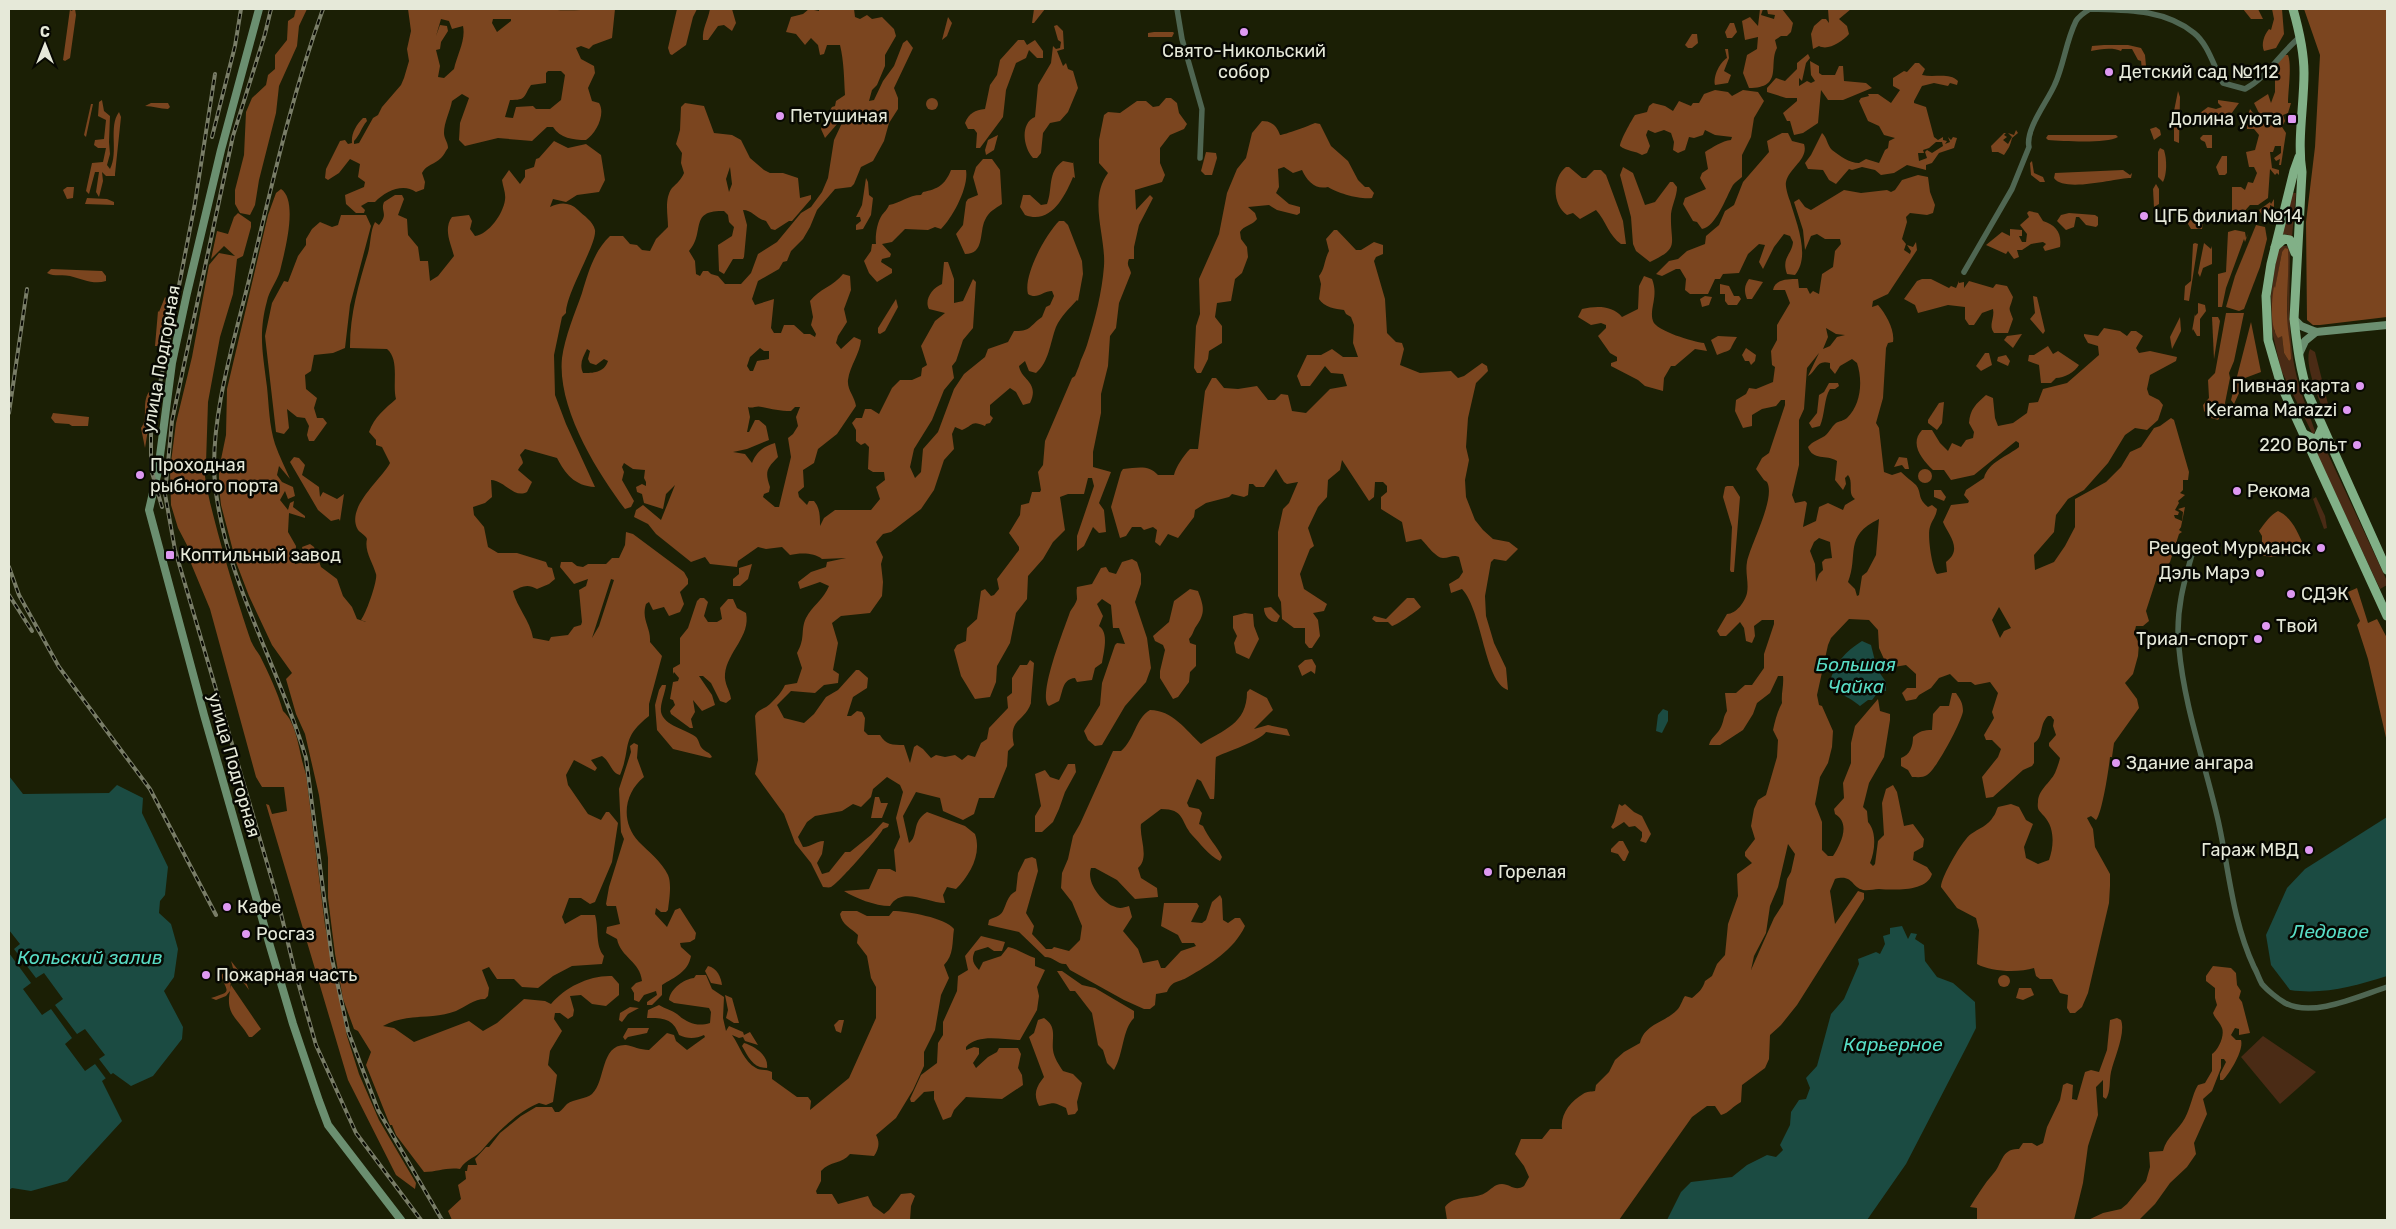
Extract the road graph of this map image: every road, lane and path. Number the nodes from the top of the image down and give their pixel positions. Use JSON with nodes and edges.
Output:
{"nodes":[{"id":1,"x":260,"y":9,"type":"edge"},
{"id":2,"x":1177,"y":9,"type":"edge"},
{"id":3,"x":2293,"y":9,"type":"edge"},
{"id":4,"x":2300,"y":37,"type":"junction"},
{"id":5,"x":2299,"y":157,"type":"junction"},
{"id":6,"x":1200,"y":158,"type":"dead end"},
{"id":7,"x":2274,"y":249,"type":"junction"},
{"id":8,"x":2296,"y":262,"type":"junction"},
{"id":9,"x":1964,"y":272,"type":"dead end"},
{"id":10,"x":2294,"y":319,"type":"junction"},
{"id":11,"x":2387,"y":324,"type":"edge"},
{"id":12,"x":2316,"y":332,"type":"junction"},
{"id":13,"x":2299,"y":356,"type":"junction"},
{"id":14,"x":2322,"y":428,"type":"junction"},
{"id":15,"x":2303,"y":434,"type":"junction"},
{"id":16,"x":2194,"y":548,"type":"dead end"},
{"id":17,"x":2387,"y":570,"type":"edge"},
{"id":18,"x":2387,"y":616,"type":"edge"},
{"id":19,"x":2387,"y":987,"type":"edge"},
{"id":20,"x":401,"y":1220,"type":"edge"}],
"edges":[{"from":1,"to":20,"type":"main road","name":"улица Подгорная"},
{"from":2,"to":6,"type":"street"},
{"from":3,"to":4,"type":"main road"},
{"from":4,"to":5,"type":"main road"},
{"from":4,"to":9,"type":"street"},
{"from":5,"to":7,"type":"main road"},
{"from":5,"to":8,"type":"main road"},
{"from":7,"to":8,"type":"main road"},
{"from":7,"to":15,"type":"main road"},
{"from":8,"to":10,"type":"main road"},
{"from":10,"to":12,"type":"main road"},
{"from":10,"to":13,"type":"main road"},
{"from":11,"to":12,"type":"main road"},
{"from":12,"to":13,"type":"main road"},
{"from":13,"to":14,"type":"main road"},
{"from":14,"to":15,"type":"main road"},
{"from":14,"to":17,"type":"main road"},
{"from":15,"to":18,"type":"main road"},
{"from":16,"to":19,"type":"street"}]}
